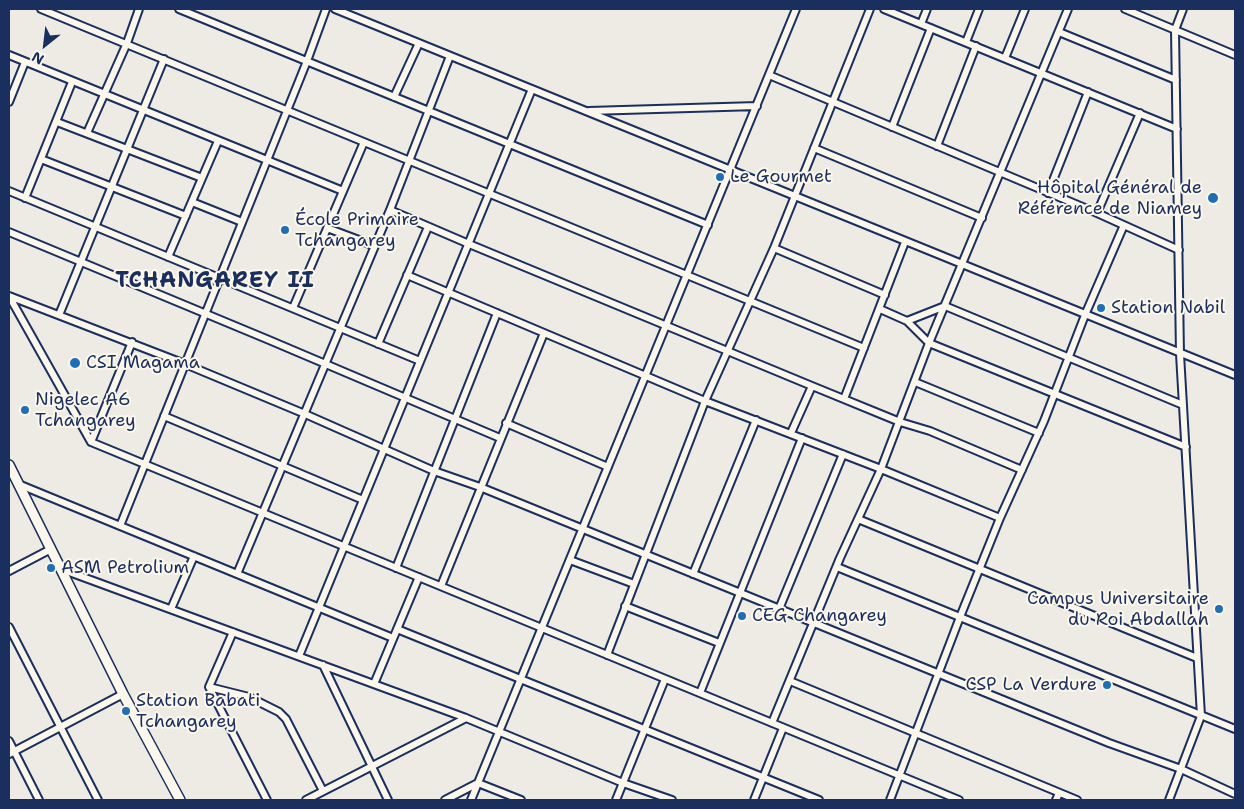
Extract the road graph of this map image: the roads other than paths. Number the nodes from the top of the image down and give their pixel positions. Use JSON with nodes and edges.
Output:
{"nodes":[{"id":1,"x":41,"y":9,"type":"edge"},
{"id":2,"x":139,"y":9,"type":"edge"},
{"id":3,"x":179,"y":9,"type":"edge"},
{"id":4,"x":326,"y":9,"type":"edge"},
{"id":5,"x":335,"y":9,"type":"edge"},
{"id":6,"x":796,"y":9,"type":"edge"},
{"id":7,"x":870,"y":9,"type":"edge"},
{"id":8,"x":884,"y":9,"type":"edge"},
{"id":9,"x":927,"y":9,"type":"edge"},
{"id":10,"x":979,"y":9,"type":"edge"},
{"id":11,"x":1025,"y":9,"type":"edge"},
{"id":12,"x":1068,"y":9,"type":"edge"},
{"id":13,"x":1125,"y":9,"type":"edge"},
{"id":14,"x":1184,"y":9,"type":"edge"},
{"id":15,"x":921,"y":24,"type":"junction"},
{"id":16,"x":931,"y":28,"type":"junction"},
{"id":17,"x":1176,"y":30,"type":"junction"},
{"id":18,"x":1059,"y":32,"type":"junction"},
{"id":19,"x":966,"y":42,"type":"junction"},
{"id":20,"x":127,"y":43,"type":"junction"},
{"id":21,"x":418,"y":43,"type":"junction"},
{"id":22,"x":976,"y":46,"type":"junction"},
{"id":23,"x":1235,"y":55,"type":"edge"},
{"id":24,"x":9,"y":56,"type":"edge"},
{"id":25,"x":450,"y":56,"type":"junction"},
{"id":26,"x":1005,"y":58,"type":"junction"},
{"id":27,"x":164,"y":59,"type":"junction"},
{"id":28,"x":307,"y":61,"type":"junction"},
{"id":29,"x":25,"y":62,"type":"junction"},
{"id":30,"x":1042,"y":73,"type":"junction"},
{"id":31,"x":769,"y":75,"type":"junction"},
{"id":32,"x":1176,"y":80,"type":"junction"},
{"id":33,"x":72,"y":82,"type":"junction"},
{"id":34,"x":532,"y":89,"type":"junction"},
{"id":35,"x":1088,"y":92,"type":"junction"},
{"id":36,"x":104,"y":95,"type":"junction"},
{"id":37,"x":394,"y":97,"type":"junction"},
{"id":38,"x":9,"y":102,"type":"edge"},
{"id":39,"x":832,"y":102,"type":"junction"},
{"id":40,"x":757,"y":106,"type":"junction"},
{"id":41,"x":287,"y":110,"type":"junction"},
{"id":42,"x":143,"y":111,"type":"junction"},
{"id":43,"x":428,"y":111,"type":"junction"},
{"id":44,"x":586,"y":111,"type":"junction"},
{"id":45,"x":1140,"y":113,"type":"junction"},
{"id":46,"x":57,"y":122,"type":"junction"},
{"id":47,"x":892,"y":126,"type":"junction"},
{"id":48,"x":1177,"y":129,"type":"junction"},
{"id":49,"x":87,"y":133,"type":"junction"},
{"id":50,"x":218,"y":141,"type":"junction"},
{"id":51,"x":364,"y":142,"type":"junction"},
{"id":52,"x":510,"y":144,"type":"junction"},
{"id":53,"x":937,"y":146,"type":"junction"},
{"id":54,"x":814,"y":148,"type":"junction"},
{"id":55,"x":127,"y":150,"type":"junction"},
{"id":56,"x":41,"y":159,"type":"junction"},
{"id":57,"x":267,"y":160,"type":"junction"},
{"id":58,"x":408,"y":160,"type":"junction"},
{"id":59,"x":730,"y":170,"type":"junction"},
{"id":60,"x":1001,"y":172,"type":"junction"},
{"id":61,"x":202,"y":178,"type":"junction"},
{"id":62,"x":112,"y":187,"type":"junction"},
{"id":63,"x":9,"y":191,"type":"edge"},
{"id":64,"x":343,"y":191,"type":"junction"},
{"id":65,"x":1048,"y":192,"type":"junction"},
{"id":66,"x":490,"y":194,"type":"junction"},
{"id":67,"x":794,"y":196,"type":"junction"},
{"id":68,"x":25,"y":198,"type":"junction"},
{"id":69,"x":192,"y":202,"type":"junction"},
{"id":70,"x":390,"y":210,"type":"junction"},
{"id":71,"x":1097,"y":213,"type":"junction"},
{"id":72,"x":186,"y":216,"type":"junction"},
{"id":73,"x":982,"y":218,"type":"junction"},
{"id":74,"x":242,"y":222,"type":"junction"},
{"id":75,"x":708,"y":225,"type":"junction"},
{"id":76,"x":1124,"y":225,"type":"junction"},
{"id":77,"x":95,"y":227,"type":"junction"},
{"id":78,"x":428,"y":227,"type":"junction"},
{"id":79,"x":327,"y":228,"type":"junction"},
{"id":80,"x":9,"y":232,"type":"edge"},
{"id":81,"x":905,"y":242,"type":"junction"},
{"id":82,"x":469,"y":244,"type":"junction"},
{"id":83,"x":375,"y":246,"type":"junction"},
{"id":84,"x":774,"y":248,"type":"junction"},
{"id":85,"x":1178,"y":250,"type":"junction"},
{"id":86,"x":168,"y":257,"type":"junction"},
{"id":87,"x":80,"y":262,"type":"junction"},
{"id":88,"x":962,"y":265,"type":"junction"},
{"id":89,"x":687,"y":274,"type":"junction"},
{"id":90,"x":407,"y":275,"type":"junction"},
{"id":91,"x":219,"y":278,"type":"junction"},
{"id":92,"x":448,"y":293,"type":"junction"},
{"id":93,"x":885,"y":295,"type":"junction"},
{"id":94,"x":9,"y":296,"type":"edge"},
{"id":95,"x":751,"y":302,"type":"junction"},
{"id":96,"x":945,"y":306,"type":"junction"},
{"id":97,"x":293,"y":308,"type":"junction"},
{"id":98,"x":880,"y":309,"type":"junction"},
{"id":99,"x":497,"y":313,"type":"junction"},
{"id":100,"x":205,"y":314,"type":"junction"},
{"id":101,"x":59,"y":315,"type":"junction"},
{"id":102,"x":1085,"y":315,"type":"junction"},
{"id":103,"x":908,"y":322,"type":"junction"},
{"id":104,"x":666,"y":325,"type":"junction"},
{"id":105,"x":340,"y":327,"type":"junction"},
{"id":106,"x":544,"y":333,"type":"junction"},
{"id":107,"x":132,"y":342,"type":"junction"},
{"id":108,"x":929,"y":343,"type":"junction"},
{"id":109,"x":378,"y":344,"type":"junction"},
{"id":110,"x":864,"y":348,"type":"junction"},
{"id":111,"x":728,"y":351,"type":"junction"},
{"id":112,"x":1180,"y":354,"type":"junction"},
{"id":113,"x":1068,"y":357,"type":"junction"},
{"id":114,"x":420,"y":361,"type":"junction"},
{"id":115,"x":185,"y":364,"type":"junction"},
{"id":116,"x":325,"y":364,"type":"junction"},
{"id":117,"x":1235,"y":375,"type":"edge"},
{"id":118,"x":646,"y":376,"type":"junction"},
{"id":119,"x":915,"y":382,"type":"junction"},
{"id":120,"x":812,"y":386,"type":"junction"},
{"id":121,"x":1053,"y":394,"type":"junction"},
{"id":122,"x":406,"y":398,"type":"junction"},
{"id":123,"x":844,"y":399,"type":"junction"},
{"id":124,"x":705,"y":400,"type":"junction"},
{"id":125,"x":1183,"y":406,"type":"junction"},
{"id":126,"x":305,"y":414,"type":"junction"},
{"id":127,"x":164,"y":416,"type":"junction"},
{"id":128,"x":455,"y":419,"type":"junction"},
{"id":129,"x":756,"y":420,"type":"junction"},
{"id":130,"x":900,"y":422,"type":"junction"},
{"id":131,"x":506,"y":424,"type":"junction"},
{"id":132,"x":1039,"y":433,"type":"junction"},
{"id":133,"x":791,"y":434,"type":"junction"},
{"id":134,"x":500,"y":438,"type":"junction"},
{"id":135,"x":802,"y":438,"type":"junction"},
{"id":136,"x":91,"y":442,"type":"junction"},
{"id":137,"x":1186,"y":447,"type":"junction"},
{"id":138,"x":385,"y":448,"type":"junction"},
{"id":139,"x":844,"y":454,"type":"junction"},
{"id":140,"x":145,"y":464,"type":"junction"},
{"id":141,"x":9,"y":465,"type":"edge"},
{"id":142,"x":608,"y":466,"type":"junction"},
{"id":143,"x":284,"y":467,"type":"junction"},
{"id":144,"x":882,"y":469,"type":"junction"},
{"id":145,"x":1022,"y":470,"type":"junction"},
{"id":146,"x":434,"y":471,"type":"junction"},
{"id":147,"x":18,"y":484,"type":"junction"},
{"id":148,"x":480,"y":486,"type":"junction"},
{"id":149,"x":363,"y":500,"type":"junction"},
{"id":150,"x":263,"y":513,"type":"junction"},
{"id":151,"x":1000,"y":518,"type":"junction"},
{"id":152,"x":858,"y":520,"type":"junction"},
{"id":153,"x":120,"y":526,"type":"junction"},
{"id":154,"x":583,"y":528,"type":"junction"},
{"id":155,"x":344,"y":546,"type":"junction"},
{"id":156,"x":51,"y":549,"type":"junction"},
{"id":157,"x":645,"y":554,"type":"junction"},
{"id":158,"x":194,"y":556,"type":"junction"},
{"id":159,"x":570,"y":560,"type":"junction"},
{"id":160,"x":837,"y":567,"type":"junction"},
{"id":161,"x":396,"y":568,"type":"junction"},
{"id":162,"x":61,"y":569,"type":"junction"},
{"id":163,"x":980,"y":569,"type":"junction"},
{"id":164,"x":9,"y":571,"type":"edge"},
{"id":165,"x":237,"y":574,"type":"junction"},
{"id":166,"x":693,"y":574,"type":"junction"},
{"id":167,"x":419,"y":577,"type":"junction"},
{"id":168,"x":634,"y":584,"type":"junction"},
{"id":169,"x":441,"y":586,"type":"junction"},
{"id":170,"x":739,"y":593,"type":"junction"},
{"id":171,"x":625,"y":606,"type":"junction"},
{"id":172,"x":319,"y":608,"type":"junction"},
{"id":173,"x":171,"y":609,"type":"junction"},
{"id":174,"x":779,"y":609,"type":"junction"},
{"id":175,"x":960,"y":617,"type":"junction"},
{"id":176,"x":813,"y":624,"type":"junction"},
{"id":177,"x":9,"y":627,"type":"edge"},
{"id":178,"x":542,"y":628,"type":"junction"},
{"id":179,"x":397,"y":629,"type":"junction"},
{"id":180,"x":233,"y":632,"type":"junction"},
{"id":181,"x":393,"y":638,"type":"junction"},
{"id":182,"x":719,"y":643,"type":"junction"},
{"id":183,"x":607,"y":655,"type":"junction"},
{"id":184,"x":299,"y":656,"type":"junction"},
{"id":185,"x":1197,"y":658,"type":"junction"},
{"id":186,"x":323,"y":665,"type":"junction"},
{"id":187,"x":938,"y":672,"type":"junction"},
{"id":188,"x":521,"y":679,"type":"junction"},
{"id":189,"x":665,"y":679,"type":"junction"},
{"id":190,"x":790,"y":681,"type":"junction"},
{"id":191,"x":374,"y":684,"type":"junction"},
{"id":192,"x":209,"y":687,"type":"junction"},
{"id":193,"x":700,"y":693,"type":"junction"},
{"id":194,"x":124,"y":694,"type":"junction"},
{"id":195,"x":1201,"y":716,"type":"junction"},
{"id":196,"x":466,"y":718,"type":"junction"},
{"id":197,"x":772,"y":723,"type":"junction"},
{"id":198,"x":60,"y":727,"type":"junction"},
{"id":199,"x":783,"y":728,"type":"junction"},
{"id":200,"x":1235,"y":729,"type":"edge"},
{"id":201,"x":644,"y":730,"type":"junction"},
{"id":202,"x":499,"y":732,"type":"junction"},
{"id":203,"x":915,"y":733,"type":"junction"},
{"id":204,"x":9,"y":741,"type":"edge"},
{"id":205,"x":11,"y":753,"type":"edge"},
{"id":206,"x":371,"y":767,"type":"junction"},
{"id":207,"x":1181,"y":769,"type":"junction"},
{"id":208,"x":900,"y":776,"type":"junction"},
{"id":209,"x":763,"y":778,"type":"junction"},
{"id":210,"x":478,"y":783,"type":"junction"},
{"id":211,"x":623,"y":783,"type":"junction"},
{"id":212,"x":323,"y":791,"type":"junction"},
{"id":213,"x":1059,"y":793,"type":"junction"},
{"id":214,"x":1235,"y":794,"type":"edge"},
{"id":215,"x":39,"y":800,"type":"edge"},
{"id":216,"x":98,"y":800,"type":"edge"},
{"id":217,"x":180,"y":800,"type":"edge"},
{"id":218,"x":267,"y":800,"type":"edge"},
{"id":219,"x":306,"y":800,"type":"edge"},
{"id":220,"x":388,"y":800,"type":"edge"},
{"id":221,"x":445,"y":800,"type":"edge"},
{"id":222,"x":471,"y":800,"type":"edge"},
{"id":223,"x":521,"y":800,"type":"edge"},
{"id":224,"x":616,"y":800,"type":"edge"},
{"id":225,"x":671,"y":800,"type":"edge"},
{"id":226,"x":754,"y":800,"type":"edge"},
{"id":227,"x":819,"y":800,"type":"edge"},
{"id":228,"x":890,"y":800,"type":"edge"},
{"id":229,"x":959,"y":800,"type":"edge"},
{"id":230,"x":1056,"y":800,"type":"edge"},
{"id":231,"x":1076,"y":800,"type":"edge"},
{"id":232,"x":1169,"y":800,"type":"edge"}],
"edges":[{"from":1,"to":20,"type":"street"},
{"from":2,"to":20,"type":"street"},
{"from":3,"to":28,"type":"street"},
{"from":4,"to":28,"type":"street"},
{"from":5,"to":21,"type":"street"},
{"from":6,"to":31,"type":"street"},
{"from":7,"to":39,"type":"street"},
{"from":8,"to":15,"type":"street"},
{"from":9,"to":15,"type":"street"},
{"from":10,"to":19,"type":"street"},
{"from":11,"to":26,"type":"street"},
{"from":12,"to":18,"type":"street"},
{"from":13,"to":17,"type":"street"},
{"from":14,"to":17,"type":"street"},
{"from":15,"to":16,"type":"street"},
{"from":16,"to":19,"type":"street"},
{"from":16,"to":47,"type":"street"},
{"from":17,"to":23,"type":"street"},
{"from":17,"to":32,"type":"street"},
{"from":18,"to":30,"type":"street"},
{"from":18,"to":32,"type":"street"},
{"from":19,"to":22,"type":"street"},
{"from":20,"to":27,"type":"street"},
{"from":20,"to":36,"type":"street"},
{"from":21,"to":25,"type":"street"},
{"from":21,"to":37,"type":"street"},
{"from":22,"to":26,"type":"street"},
{"from":22,"to":53,"type":"street"},
{"from":24,"to":29,"type":"street"},
{"from":25,"to":34,"type":"street"},
{"from":25,"to":43,"type":"street"},
{"from":26,"to":30,"type":"street"},
{"from":27,"to":41,"type":"street"},
{"from":27,"to":42,"type":"street"},
{"from":28,"to":37,"type":"street"},
{"from":28,"to":41,"type":"street"},
{"from":29,"to":33,"type":"street"},
{"from":29,"to":38,"type":"street"},
{"from":30,"to":35,"type":"street"},
{"from":30,"to":60,"type":"street"},
{"from":31,"to":39,"type":"street"},
{"from":31,"to":40,"type":"street"},
{"from":32,"to":48,"type":"street"},
{"from":33,"to":36,"type":"street"},
{"from":33,"to":46,"type":"street"},
{"from":34,"to":44,"type":"street"},
{"from":34,"to":52,"type":"street"},
{"from":35,"to":45,"type":"street"},
{"from":35,"to":65,"type":"street"},
{"from":36,"to":42,"type":"street"},
{"from":36,"to":49,"type":"street"},
{"from":37,"to":43,"type":"street"},
{"from":39,"to":47,"type":"street"},
{"from":39,"to":54,"type":"street"},
{"from":40,"to":44,"type":"street"},
{"from":40,"to":59,"type":"street"},
{"from":41,"to":51,"type":"street"},
{"from":41,"to":57,"type":"street"},
{"from":42,"to":50,"type":"street"},
{"from":42,"to":55,"type":"street"},
{"from":43,"to":52,"type":"street"},
{"from":43,"to":58,"type":"street"},
{"from":44,"to":59,"type":"street"},
{"from":45,"to":48,"type":"street"},
{"from":45,"to":71,"type":"street"},
{"from":46,"to":49,"type":"street"},
{"from":46,"to":56,"type":"street"},
{"from":47,"to":53,"type":"street"},
{"from":48,"to":85,"type":"street"},
{"from":49,"to":55,"type":"street"},
{"from":50,"to":57,"type":"street"},
{"from":50,"to":61,"type":"street"},
{"from":51,"to":58,"type":"street"},
{"from":51,"to":64,"type":"street"},
{"from":52,"to":66,"type":"street"},
{"from":52,"to":75,"type":"street"},
{"from":53,"to":60,"type":"street"},
{"from":54,"to":67,"type":"street"},
{"from":54,"to":73,"type":"street"},
{"from":55,"to":61,"type":"street"},
{"from":55,"to":62,"type":"street"},
{"from":56,"to":62,"type":"street"},
{"from":56,"to":68,"type":"street"},
{"from":57,"to":64,"type":"street"},
{"from":57,"to":74,"type":"street"},
{"from":58,"to":66,"type":"street"},
{"from":58,"to":70,"type":"street"},
{"from":59,"to":67,"type":"street"},
{"from":59,"to":75,"type":"street"},
{"from":60,"to":65,"type":"street"},
{"from":60,"to":73,"type":"street"},
{"from":61,"to":69,"type":"street"},
{"from":62,"to":72,"type":"street"},
{"from":62,"to":77,"type":"street"},
{"from":63,"to":68,"type":"street"},
{"from":64,"to":79,"type":"street"},
{"from":65,"to":71,"type":"street"},
{"from":66,"to":82,"type":"street"},
{"from":66,"to":89,"type":"street"},
{"from":67,"to":81,"type":"street"},
{"from":67,"to":84,"type":"street"},
{"from":68,"to":77,"type":"street"},
{"from":69,"to":72,"type":"street"},
{"from":69,"to":74,"type":"street"},
{"from":70,"to":78,"type":"street"},
{"from":70,"to":83,"type":"street"},
{"from":71,"to":76,"type":"street"},
{"from":72,"to":86,"type":"street"},
{"from":73,"to":88,"type":"street"},
{"from":74,"to":91,"type":"street"},
{"from":75,"to":89,"type":"street"},
{"from":76,"to":85,"type":"street"},
{"from":76,"to":102,"type":"street"},
{"from":77,"to":86,"type":"street"},
{"from":77,"to":87,"type":"street"},
{"from":78,"to":82,"type":"street"},
{"from":78,"to":90,"type":"street"},
{"from":79,"to":83,"type":"street"},
{"from":79,"to":97,"type":"street"},
{"from":80,"to":87,"type":"street"},
{"from":81,"to":88,"type":"street"},
{"from":81,"to":93,"type":"street"},
{"from":82,"to":92,"type":"street"},
{"from":82,"to":104,"type":"street"},
{"from":83,"to":105,"type":"street"},
{"from":84,"to":93,"type":"street"},
{"from":84,"to":95,"type":"street"},
{"from":85,"to":112,"type":"street"},
{"from":86,"to":91,"type":"street"},
{"from":87,"to":100,"type":"street"},
{"from":87,"to":101,"type":"street"},
{"from":88,"to":96,"type":"street"},
{"from":88,"to":102,"type":"street"},
{"from":89,"to":95,"type":"street"},
{"from":89,"to":104,"type":"street"},
{"from":90,"to":92,"type":"street"},
{"from":90,"to":109,"type":"street"},
{"from":91,"to":97,"type":"street"},
{"from":91,"to":100,"type":"street"},
{"from":92,"to":99,"type":"street"},
{"from":92,"to":114,"type":"street"},
{"from":93,"to":98,"type":"street"},
{"from":94,"to":101,"type":"street"},
{"from":94,"to":136,"type":"street"},
{"from":95,"to":110,"type":"street"},
{"from":95,"to":111,"type":"street"},
{"from":96,"to":103,"type":"street"},
{"from":96,"to":108,"type":"street"},
{"from":96,"to":113,"type":"street"},
{"from":97,"to":105,"type":"street"},
{"from":98,"to":103,"type":"street"},
{"from":98,"to":110,"type":"street"},
{"from":99,"to":106,"type":"street"},
{"from":99,"to":128,"type":"street"},
{"from":100,"to":115,"type":"street"},
{"from":100,"to":116,"type":"street"},
{"from":101,"to":107,"type":"street"},
{"from":102,"to":112,"type":"street"},
{"from":102,"to":113,"type":"street"},
{"from":103,"to":108,"type":"street"},
{"from":104,"to":111,"type":"street"},
{"from":104,"to":118,"type":"street"},
{"from":105,"to":109,"type":"street"},
{"from":105,"to":116,"type":"street"},
{"from":106,"to":118,"type":"street"},
{"from":106,"to":131,"type":"street"},
{"from":107,"to":115,"type":"street"},
{"from":107,"to":136,"type":"street"},
{"from":108,"to":119,"type":"street"},
{"from":108,"to":121,"type":"street"},
{"from":109,"to":114,"type":"street"},
{"from":110,"to":123,"type":"street"},
{"from":111,"to":120,"type":"street"},
{"from":111,"to":124,"type":"street"},
{"from":112,"to":117,"type":"street"},
{"from":112,"to":125,"type":"street"},
{"from":113,"to":121,"type":"street"},
{"from":113,"to":125,"type":"street"},
{"from":114,"to":122,"type":"street"},
{"from":115,"to":126,"type":"street"},
{"from":115,"to":127,"type":"street"},
{"from":116,"to":122,"type":"street"},
{"from":116,"to":126,"type":"street"},
{"from":118,"to":124,"type":"street"},
{"from":118,"to":142,"type":"street"},
{"from":119,"to":130,"type":"street"},
{"from":119,"to":132,"type":"street"},
{"from":120,"to":123,"type":"street"},
{"from":120,"to":133,"type":"street"},
{"from":121,"to":132,"type":"street"},
{"from":121,"to":137,"type":"street"},
{"from":122,"to":128,"type":"street"},
{"from":122,"to":138,"type":"street"},
{"from":123,"to":130,"type":"street"},
{"from":124,"to":129,"type":"street"},
{"from":124,"to":157,"type":"street"},
{"from":125,"to":137,"type":"street"},
{"from":126,"to":138,"type":"street"},
{"from":126,"to":143,"type":"street"},
{"from":127,"to":140,"type":"street"},
{"from":127,"to":143,"type":"street"},
{"from":128,"to":134,"type":"street"},
{"from":128,"to":146,"type":"street"},
{"from":129,"to":133,"type":"street"},
{"from":129,"to":166,"type":"street"},
{"from":130,"to":144,"type":"street"},
{"from":130,"to":145,"type":"street"},
{"from":131,"to":134,"type":"street"},
{"from":131,"to":142,"type":"street"},
{"from":132,"to":145,"type":"street"},
{"from":133,"to":135,"type":"street"},
{"from":134,"to":148,"type":"street"},
{"from":135,"to":139,"type":"street"},
{"from":135,"to":170,"type":"street"},
{"from":136,"to":140,"type":"street"},
{"from":137,"to":185,"type":"street"},
{"from":138,"to":146,"type":"street"},
{"from":138,"to":149,"type":"street"},
{"from":139,"to":144,"type":"street"},
{"from":139,"to":174,"type":"street"},
{"from":140,"to":150,"type":"street"},
{"from":140,"to":153,"type":"street"},
{"from":141,"to":147,"type":"main road"},
{"from":142,"to":154,"type":"street"},
{"from":143,"to":149,"type":"street"},
{"from":143,"to":150,"type":"street"},
{"from":144,"to":151,"type":"street"},
{"from":144,"to":152,"type":"street"},
{"from":145,"to":151,"type":"street"},
{"from":146,"to":148,"type":"street"},
{"from":146,"to":161,"type":"street"},
{"from":147,"to":153,"type":"street"},
{"from":147,"to":156,"type":"main road"},
{"from":148,"to":154,"type":"street"},
{"from":148,"to":169,"type":"street"},
{"from":149,"to":155,"type":"street"},
{"from":150,"to":155,"type":"street"},
{"from":150,"to":165,"type":"street"},
{"from":151,"to":163,"type":"street"},
{"from":152,"to":160,"type":"street"},
{"from":152,"to":163,"type":"street"},
{"from":153,"to":158,"type":"street"},
{"from":154,"to":157,"type":"street"},
{"from":154,"to":159,"type":"street"},
{"from":155,"to":161,"type":"street"},
{"from":155,"to":172,"type":"street"},
{"from":156,"to":162,"type":"main road"},
{"from":156,"to":164,"type":"street"},
{"from":157,"to":166,"type":"street"},
{"from":157,"to":168,"type":"street"},
{"from":158,"to":165,"type":"street"},
{"from":158,"to":173,"type":"street"},
{"from":159,"to":168,"type":"street"},
{"from":159,"to":178,"type":"street"},
{"from":160,"to":175,"type":"street"},
{"from":160,"to":176,"type":"street"},
{"from":161,"to":167,"type":"street"},
{"from":162,"to":173,"type":"street"},
{"from":162,"to":194,"type":"main road"},
{"from":163,"to":175,"type":"street"},
{"from":163,"to":185,"type":"street"},
{"from":165,"to":172,"type":"street"},
{"from":166,"to":170,"type":"street"},
{"from":167,"to":169,"type":"street"},
{"from":167,"to":179,"type":"street"},
{"from":168,"to":171,"type":"street"},
{"from":169,"to":178,"type":"street"},
{"from":170,"to":174,"type":"street"},
{"from":170,"to":182,"type":"street"},
{"from":171,"to":182,"type":"street"},
{"from":171,"to":183,"type":"street"},
{"from":172,"to":181,"type":"street"},
{"from":172,"to":184,"type":"street"},
{"from":173,"to":180,"type":"street"},
{"from":174,"to":176,"type":"street"},
{"from":175,"to":187,"type":"street"},
{"from":175,"to":195,"type":"street"},
{"from":176,"to":187,"type":"street"},
{"from":176,"to":190,"type":"street"},
{"from":177,"to":198,"type":"street"},
{"from":178,"to":183,"type":"street"},
{"from":178,"to":188,"type":"street"},
{"from":179,"to":181,"type":"street"},
{"from":179,"to":188,"type":"street"},
{"from":180,"to":184,"type":"street"},
{"from":180,"to":192,"type":"street"},
{"from":181,"to":191,"type":"street"},
{"from":182,"to":193,"type":"street"},
{"from":183,"to":189,"type":"street"},
{"from":184,"to":186,"type":"street"},
{"from":185,"to":195,"type":"street"},
{"from":186,"to":191,"type":"street"},
{"from":186,"to":206,"type":"street"},
{"from":187,"to":203,"type":"street"},
{"from":187,"to":207,"type":"street"},
{"from":188,"to":201,"type":"street"},
{"from":188,"to":202,"type":"street"},
{"from":189,"to":193,"type":"street"},
{"from":189,"to":201,"type":"street"},
{"from":190,"to":197,"type":"street"},
{"from":190,"to":203,"type":"street"},
{"from":191,"to":196,"type":"street"},
{"from":192,"to":212,"type":"street"},
{"from":192,"to":218,"type":"street"},
{"from":193,"to":197,"type":"street"},
{"from":194,"to":198,"type":"street"},
{"from":194,"to":217,"type":"main road"},
{"from":195,"to":200,"type":"street"},
{"from":195,"to":207,"type":"street"},
{"from":196,"to":202,"type":"street"},
{"from":196,"to":206,"type":"street"},
{"from":197,"to":199,"type":"street"},
{"from":198,"to":205,"type":"street"},
{"from":198,"to":216,"type":"street"},
{"from":199,"to":208,"type":"street"},
{"from":199,"to":209,"type":"street"},
{"from":201,"to":209,"type":"street"},
{"from":201,"to":211,"type":"street"},
{"from":202,"to":210,"type":"street"},
{"from":202,"to":211,"type":"street"},
{"from":203,"to":208,"type":"street"},
{"from":203,"to":213,"type":"street"},
{"from":204,"to":205,"type":"street"},
{"from":205,"to":215,"type":"street"},
{"from":206,"to":212,"type":"street"},
{"from":206,"to":220,"type":"street"},
{"from":207,"to":214,"type":"street"},
{"from":207,"to":232,"type":"street"},
{"from":208,"to":228,"type":"street"},
{"from":208,"to":229,"type":"street"},
{"from":209,"to":226,"type":"street"},
{"from":209,"to":227,"type":"street"},
{"from":210,"to":221,"type":"street"},
{"from":210,"to":222,"type":"street"},
{"from":210,"to":223,"type":"street"},
{"from":211,"to":224,"type":"street"},
{"from":211,"to":225,"type":"street"},
{"from":212,"to":219,"type":"street"},
{"from":213,"to":230,"type":"street"},
{"from":213,"to":231,"type":"street"}]}
